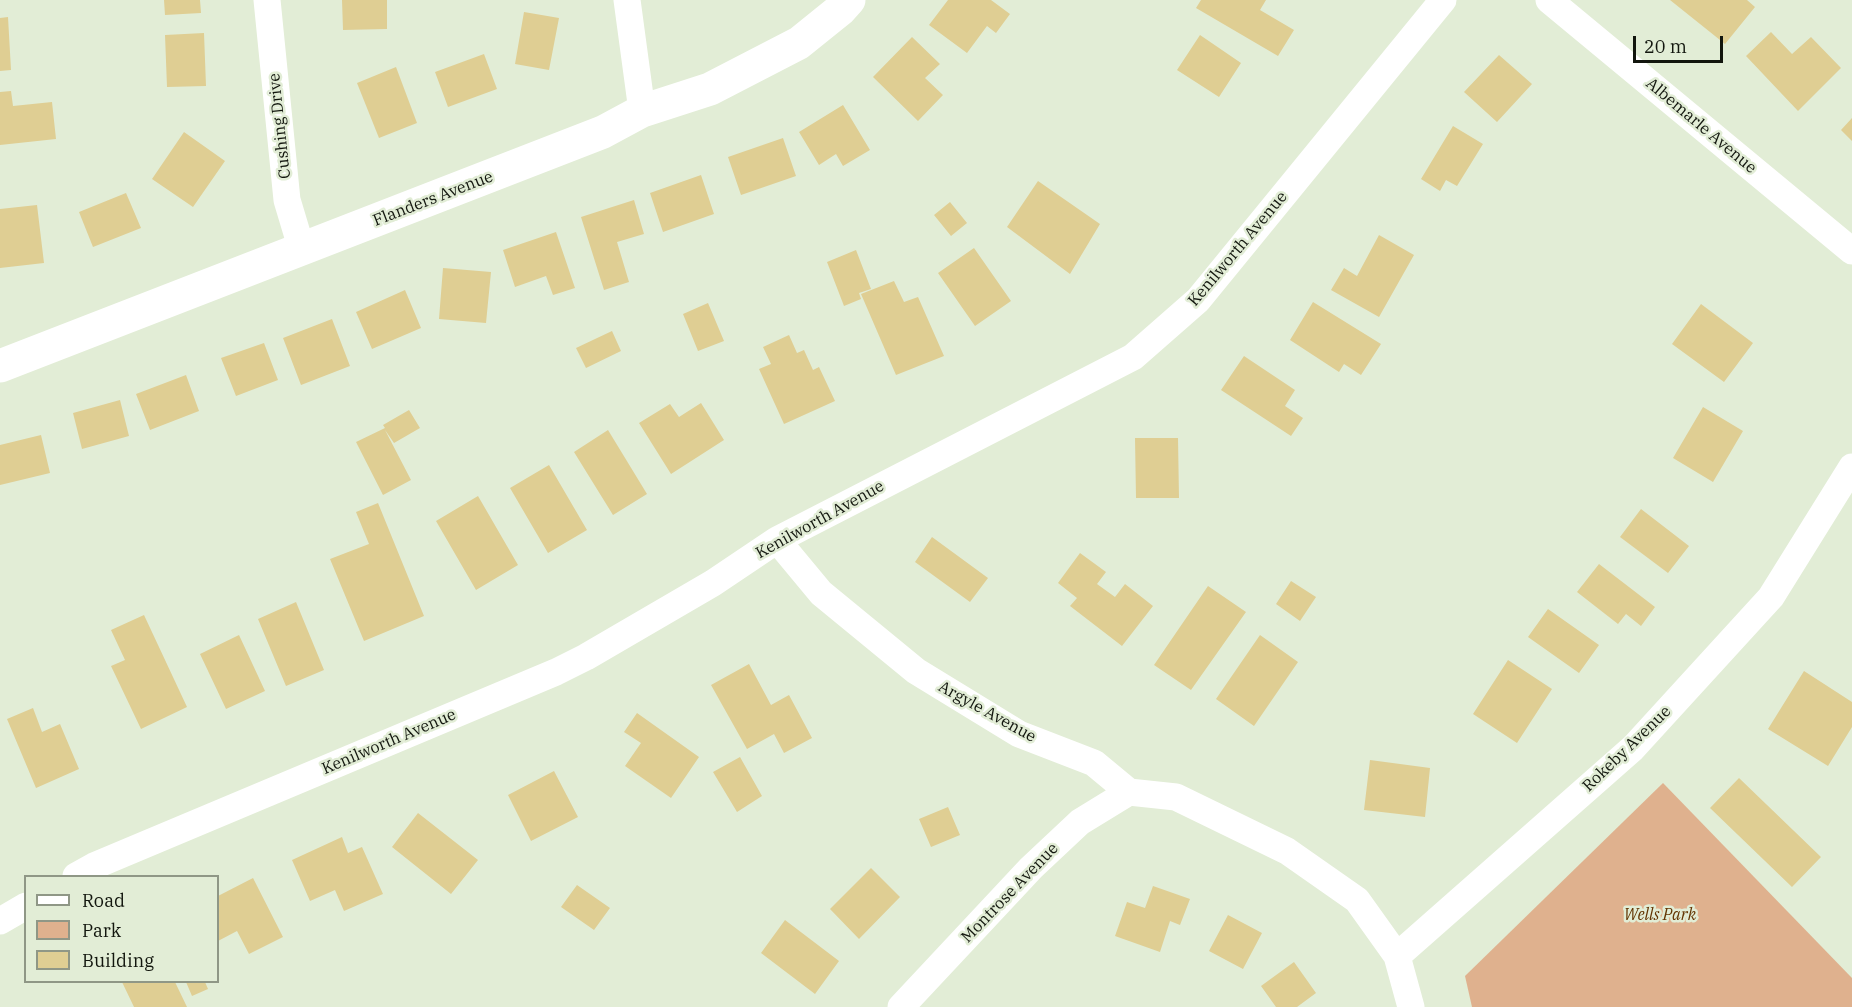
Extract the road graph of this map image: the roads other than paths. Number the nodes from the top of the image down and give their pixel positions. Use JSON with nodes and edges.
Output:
{"nodes":[{"id":1,"x":267,"y":0,"type":"edge"},
{"id":2,"x":627,"y":0,"type":"edge"},
{"id":3,"x":849,"y":0,"type":"edge"},
{"id":4,"x":1443,"y":0,"type":"edge"},
{"id":5,"x":1550,"y":0,"type":"edge"},
{"id":6,"x":642,"y":111,"type":"junction"},
{"id":7,"x":302,"y":250,"type":"junction"},
{"id":8,"x":1852,"y":251,"type":"edge"},
{"id":9,"x":0,"y":366,"type":"edge"},
{"id":10,"x":1852,"y":467,"type":"edge"},
{"id":11,"x":777,"y":540,"type":"junction"},
{"id":12,"x":1129,"y":792,"type":"junction"},
{"id":13,"x":78,"y":875,"type":"edge"},
{"id":14,"x":24,"y":907,"type":"edge"},
{"id":15,"x":0,"y":921,"type":"edge"},
{"id":16,"x":1397,"y":956,"type":"junction"},
{"id":17,"x":901,"y":1007,"type":"edge"},
{"id":18,"x":1411,"y":1007,"type":"edge"}],
"edges":[{"from":1,"to":7,"type":"street","name":"Cushing Drive"},
{"from":2,"to":6,"type":"street"},
{"from":3,"to":6,"type":"street","name":"Flanders Avenue"},
{"from":4,"to":11,"type":"street","name":"Kenilworth Avenue"},
{"from":5,"to":8,"type":"street","name":"Albemarle Avenue"},
{"from":6,"to":7,"type":"street","name":"Flanders Avenue"},
{"from":7,"to":9,"type":"street","name":"Flanders Avenue"},
{"from":10,"to":16,"type":"street","name":"Rokeby Avenue"},
{"from":11,"to":12,"type":"street","name":"Argyle Avenue"},
{"from":11,"to":13,"type":"street","name":"Kenilworth Avenue"},
{"from":12,"to":16,"type":"street"},
{"from":12,"to":17,"type":"street","name":"Montrose Avenue"},
{"from":14,"to":15,"type":"street"},
{"from":16,"to":18,"type":"street"}]}
